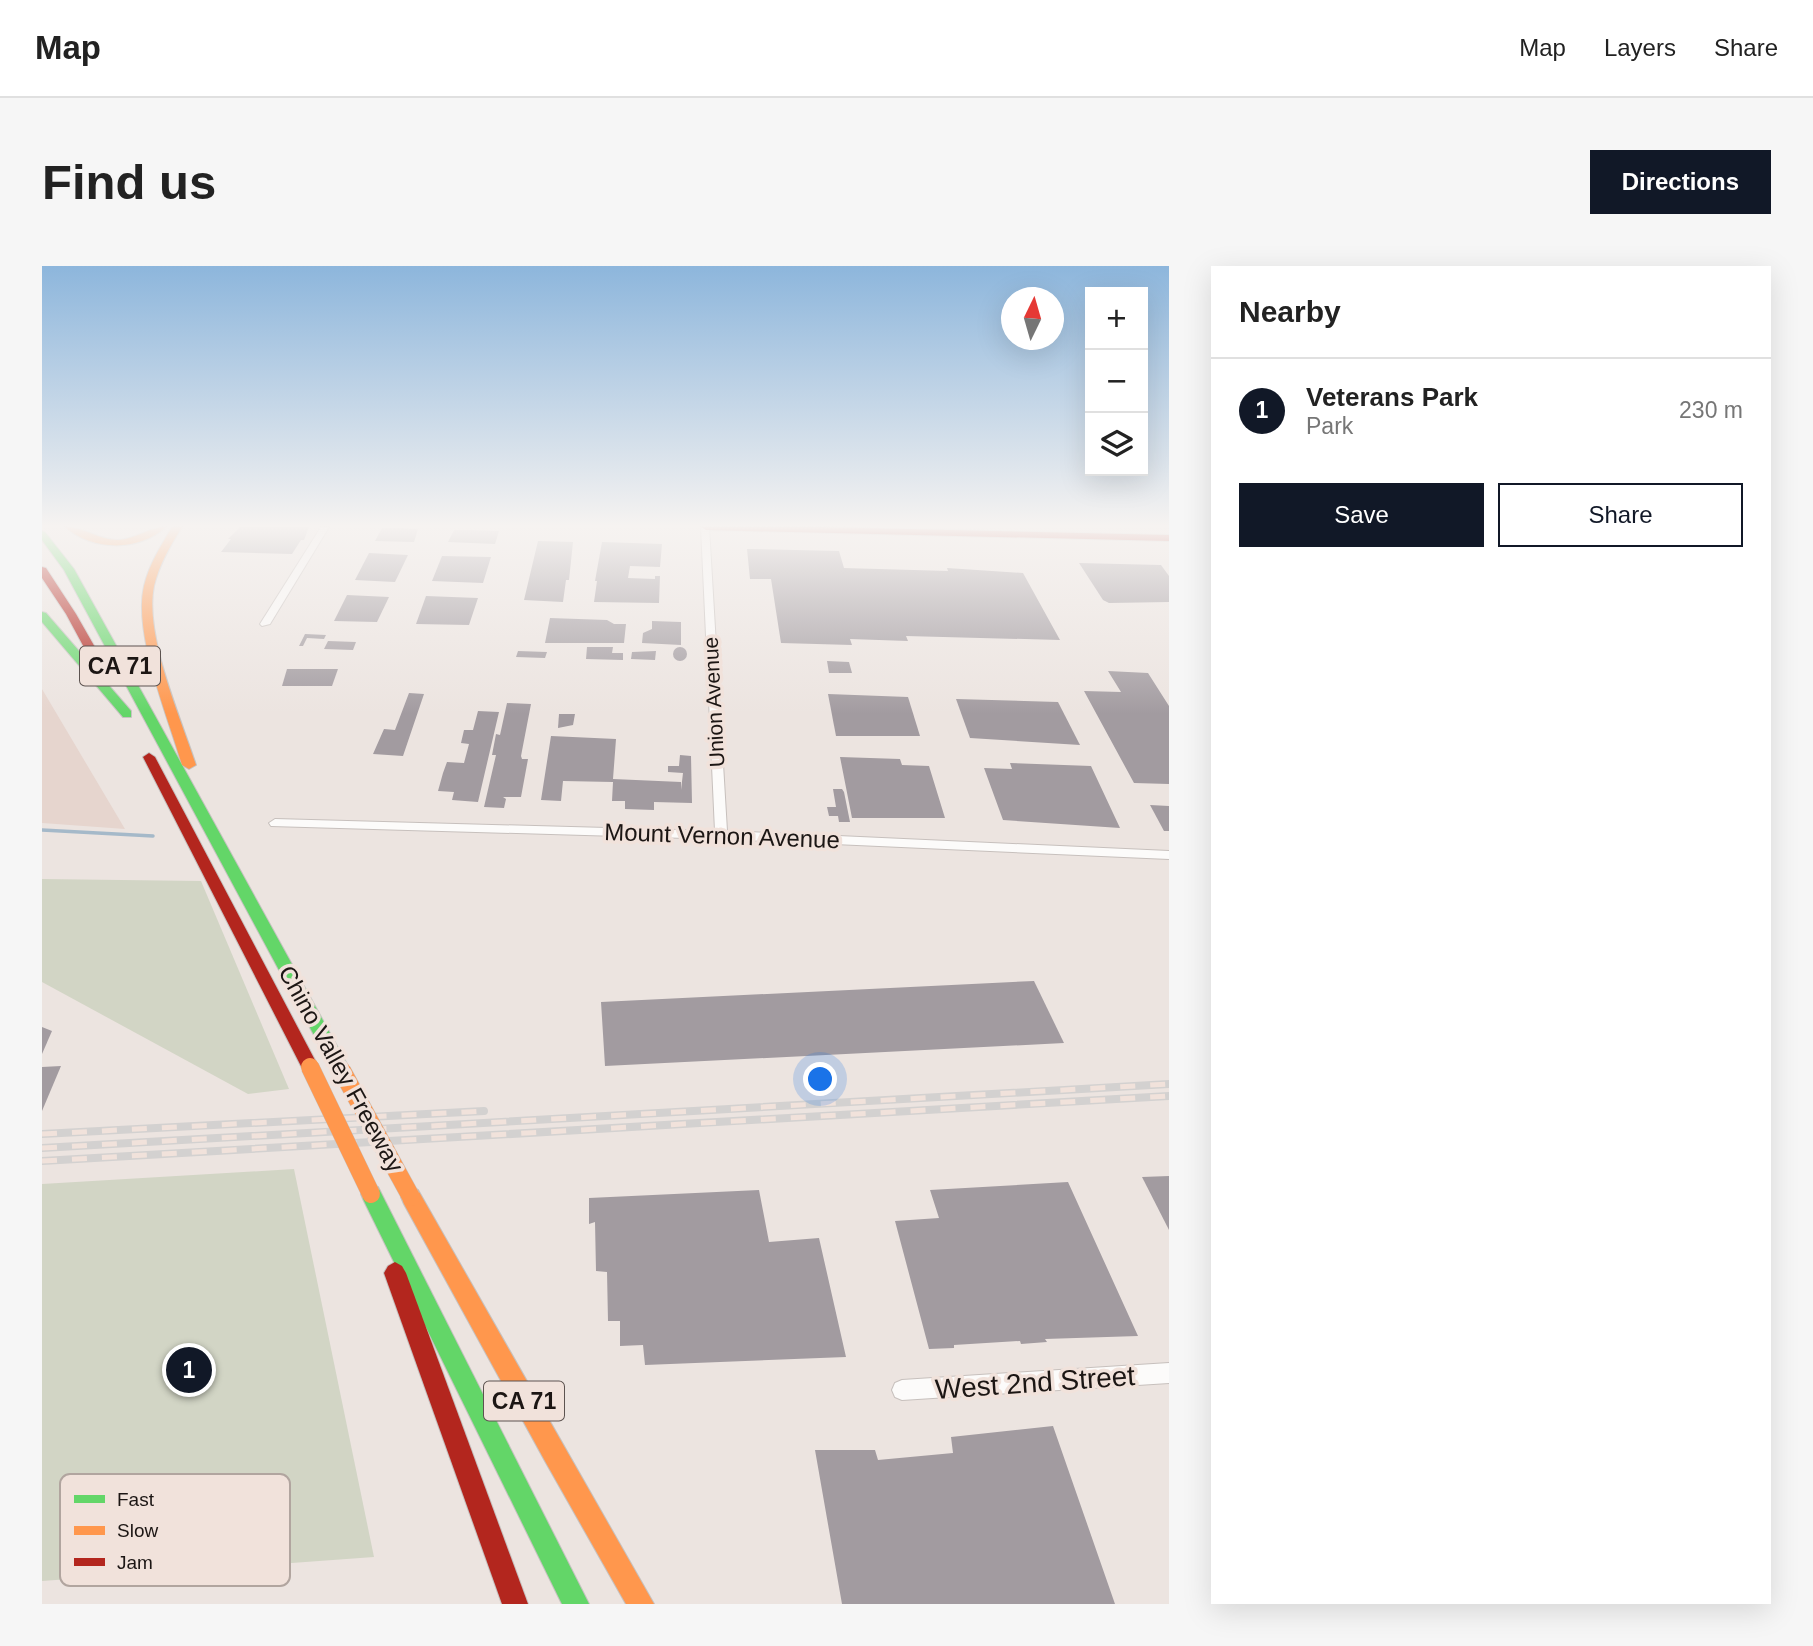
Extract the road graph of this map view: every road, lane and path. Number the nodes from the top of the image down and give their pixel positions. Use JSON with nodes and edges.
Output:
{"nodes":[{"id":1,"x":44,"y":589,"type":"edge"},
{"id":2,"x":55,"y":589,"type":"edge"},
{"id":3,"x":80,"y":589,"type":"edge"},
{"id":4,"x":147,"y":589,"type":"edge"},
{"id":5,"x":286,"y":589,"type":"edge"},
{"id":6,"x":708,"y":589,"type":"edge"},
{"id":7,"x":71,"y":614,"type":"junction"},
{"id":8,"x":42,"y":615,"type":"edge"},
{"id":9,"x":265,"y":624,"type":"dead end"},
{"id":10,"x":133,"y":727,"type":"junction"},
{"id":11,"x":198,"y":807,"type":"junction"},
{"id":12,"x":275,"y":824,"type":"dead end"},
{"id":13,"x":721,"y":835,"type":"junction"},
{"id":14,"x":1169,"y":855,"type":"edge"},
{"id":15,"x":386,"y":1227,"type":"junction"},
{"id":16,"x":1169,"y":1373,"type":"edge"},
{"id":17,"x":902,"y":1390,"type":"dead end"},
{"id":18,"x":515,"y":1604,"type":"edge"},
{"id":19,"x":576,"y":1604,"type":"edge"},
{"id":20,"x":641,"y":1604,"type":"edge"}],
"edges":[{"from":1,"to":7,"type":"main road"},
{"from":2,"to":7,"type":"main road","name":"Chino Valley Freeway","number":"CA 71"},
{"from":3,"to":11,"type":"main road","name":"Chino Valley Freeway","number":"CA 71"},
{"from":4,"to":11,"type":"main road"},
{"from":5,"to":9,"type":"street"},
{"from":6,"to":13,"type":"street","name":"Union Avenue"},
{"from":7,"to":10,"type":"main road","name":"Chino Valley Freeway","number":"CA 71"},
{"from":8,"to":10,"type":"main road"},
{"from":10,"to":15,"type":"main road","name":"Chino Valley Freeway","number":"CA 71","bridge":true},
{"from":11,"to":20,"type":"main road","name":"Chino Valley Freeway","number":"CA 71","bridge":true},
{"from":12,"to":13,"type":"street","name":"Mount Vernon Avenue"},
{"from":13,"to":14,"type":"street","name":"Mount Vernon Avenue"},
{"from":15,"to":18,"type":"main road"},
{"from":15,"to":19,"type":"main road","name":"Chino Valley Freeway","number":"CA 71"},
{"from":16,"to":17,"type":"street","name":"West 2nd Street"}]}
